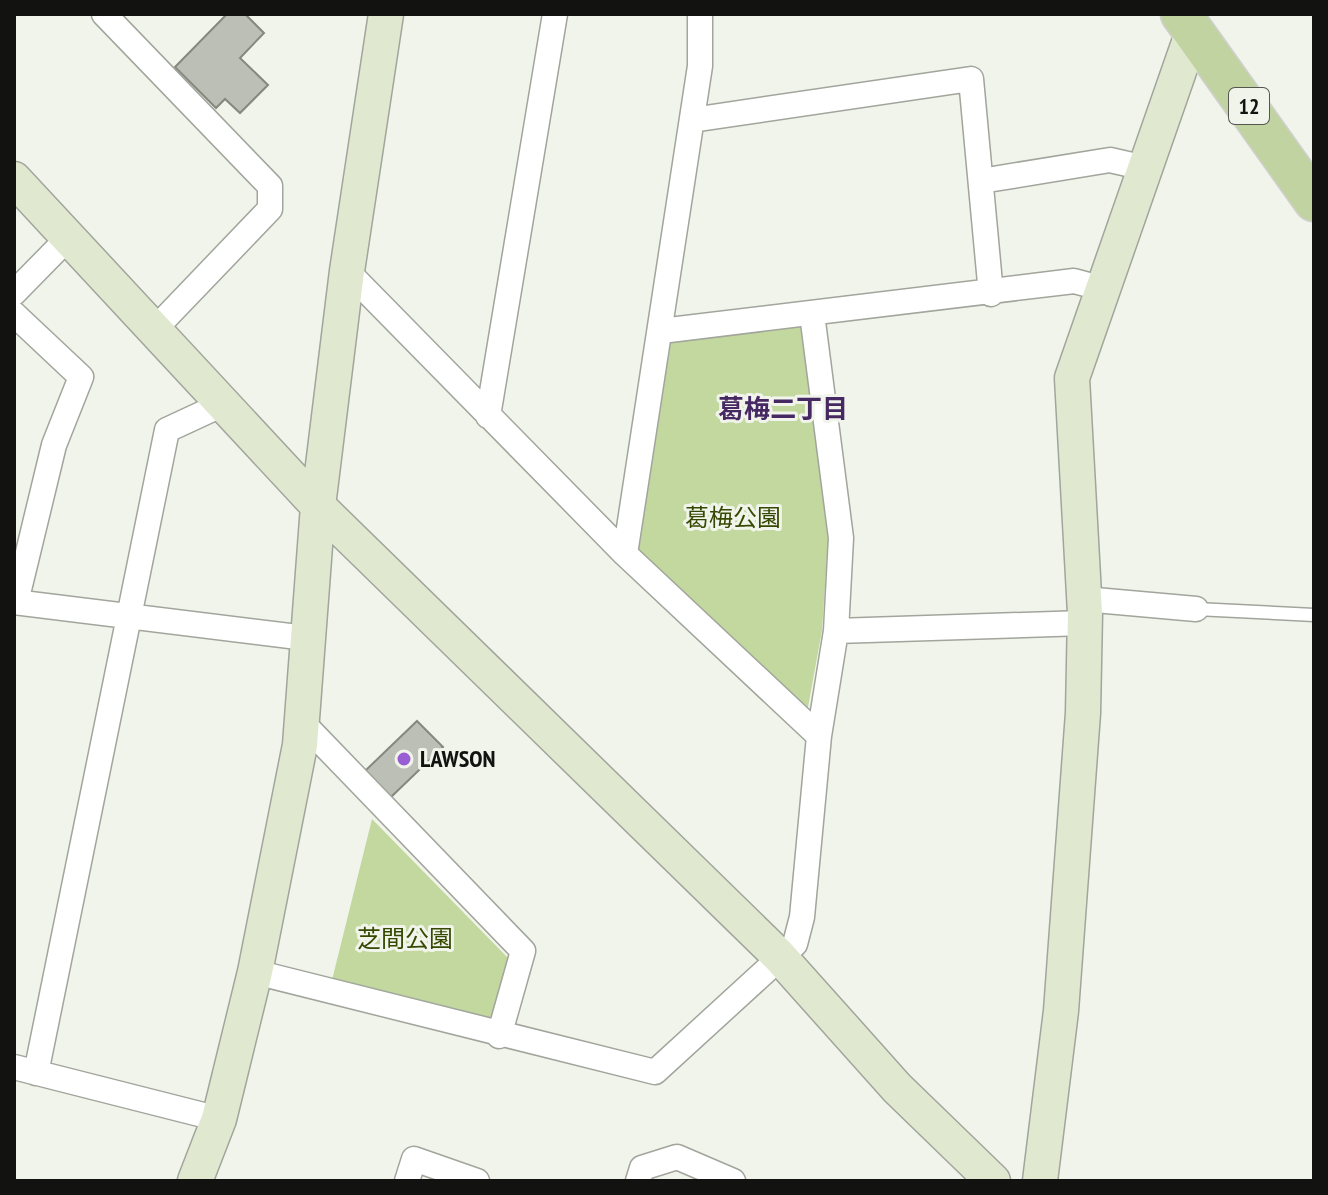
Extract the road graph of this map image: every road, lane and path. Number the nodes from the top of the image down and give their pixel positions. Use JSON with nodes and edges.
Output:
{"nodes":[{"id":1,"x":104,"y":14,"type":"edge"},
{"id":2,"x":386,"y":14,"type":"edge"},
{"id":3,"x":555,"y":14,"type":"edge"},
{"id":4,"x":700,"y":14,"type":"edge"},
{"id":5,"x":1187,"y":22,"type":"edge"},
{"id":6,"x":692,"y":120,"type":"junction"},
{"id":7,"x":1145,"y":168,"type":"junction"},
{"id":8,"x":14,"y":179,"type":"edge"},
{"id":9,"x":981,"y":181,"type":"junction"},
{"id":10,"x":1314,"y":201,"type":"edge"},
{"id":11,"x":68,"y":238,"type":"junction"},
{"id":12,"x":347,"y":271,"type":"junction"},
{"id":13,"x":1100,"y":288,"type":"junction"},
{"id":14,"x":14,"y":293,"type":"edge"},
{"id":15,"x":991,"y":294,"type":"junction"},
{"id":16,"x":14,"y":314,"type":"edge"},
{"id":17,"x":812,"y":314,"type":"junction"},
{"id":18,"x":154,"y":330,"type":"junction"},
{"id":19,"x":661,"y":331,"type":"junction"},
{"id":20,"x":223,"y":404,"type":"junction"},
{"id":21,"x":488,"y":416,"type":"junction"},
{"id":22,"x":318,"y":506,"type":"junction"},
{"id":23,"x":625,"y":554,"type":"junction"},
{"id":24,"x":15,"y":602,"type":"edge"},
{"id":25,"x":1196,"y":609,"type":"joint"},
{"id":26,"x":1084,"y":611,"type":"junction"},
{"id":27,"x":1314,"y":615,"type":"edge"},
{"id":28,"x":130,"y":618,"type":"junction"},
{"id":29,"x":836,"y":631,"type":"junction"},
{"id":30,"x":306,"y":638,"type":"junction"},
{"id":31,"x":301,"y":721,"type":"junction"},
{"id":32,"x":819,"y":736,"type":"junction"},
{"id":33,"x":779,"y":956,"type":"junction"},
{"id":34,"x":255,"y":972,"type":"junction"},
{"id":35,"x":499,"y":1036,"type":"junction"},
{"id":36,"x":25,"y":1070,"type":"edge"},
{"id":37,"x":219,"y":1119,"type":"junction"},
{"id":38,"x":195,"y":1181,"type":"edge"},
{"id":39,"x":407,"y":1181,"type":"edge"},
{"id":40,"x":477,"y":1181,"type":"edge"},
{"id":41,"x":638,"y":1181,"type":"edge"},
{"id":42,"x":733,"y":1181,"type":"edge"},
{"id":43,"x":993,"y":1181,"type":"edge"},
{"id":44,"x":1040,"y":1181,"type":"edge"}],
"edges":[{"from":1,"to":18,"type":"street"},
{"from":2,"to":12,"type":"street"},
{"from":3,"to":21,"type":"street"},
{"from":4,"to":6,"type":"street"},
{"from":5,"to":7,"type":"street"},
{"from":5,"to":10,"type":"main road","number":"12"},
{"from":6,"to":9,"type":"street"},
{"from":6,"to":19,"type":"street"},
{"from":7,"to":9,"type":"street"},
{"from":7,"to":13,"type":"street"},
{"from":8,"to":11,"type":"street"},
{"from":9,"to":15,"type":"street"},
{"from":11,"to":14,"type":"street"},
{"from":11,"to":18,"type":"street"},
{"from":12,"to":21,"type":"street"},
{"from":12,"to":22,"type":"street"},
{"from":13,"to":15,"type":"street"},
{"from":13,"to":26,"type":"street"},
{"from":15,"to":17,"type":"street"},
{"from":16,"to":24,"type":"street"},
{"from":17,"to":19,"type":"street"},
{"from":17,"to":29,"type":"street"},
{"from":18,"to":20,"type":"street"},
{"from":19,"to":23,"type":"street"},
{"from":20,"to":22,"type":"street"},
{"from":20,"to":28,"type":"street"},
{"from":21,"to":23,"type":"street"},
{"from":22,"to":30,"type":"street"},
{"from":22,"to":33,"type":"street"},
{"from":23,"to":32,"type":"street"},
{"from":24,"to":28,"type":"street"},
{"from":25,"to":26,"type":"street"},
{"from":25,"to":27,"type":"lane"},
{"from":26,"to":29,"type":"street"},
{"from":26,"to":44,"type":"street"},
{"from":28,"to":30,"type":"street"},
{"from":28,"to":36,"type":"street"},
{"from":29,"to":32,"type":"street"},
{"from":30,"to":31,"type":"street"},
{"from":31,"to":34,"type":"street"},
{"from":31,"to":35,"type":"street"},
{"from":32,"to":33,"type":"street"},
{"from":33,"to":35,"type":"street"},
{"from":33,"to":43,"type":"street"},
{"from":34,"to":35,"type":"street"},
{"from":34,"to":37,"type":"street"},
{"from":36,"to":37,"type":"street"},
{"from":37,"to":38,"type":"street"},
{"from":39,"to":40,"type":"street"},
{"from":41,"to":42,"type":"street"}]}
